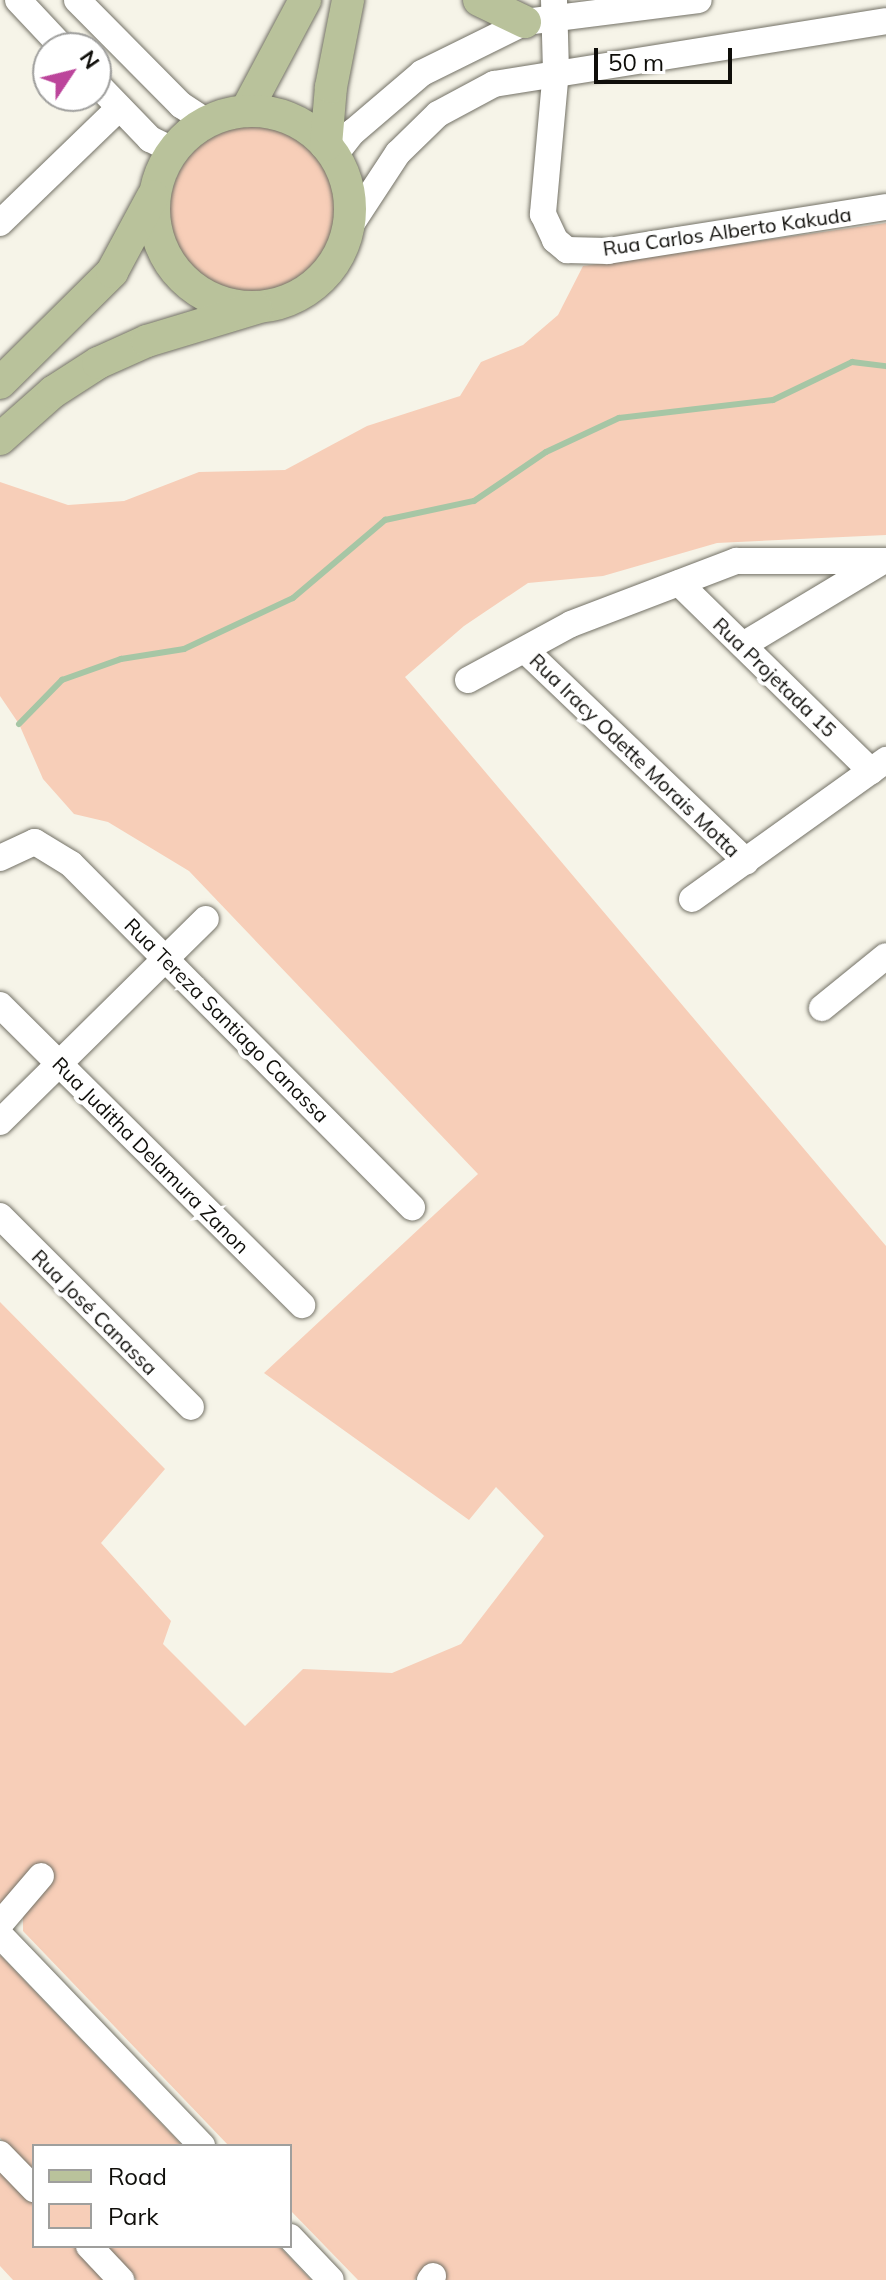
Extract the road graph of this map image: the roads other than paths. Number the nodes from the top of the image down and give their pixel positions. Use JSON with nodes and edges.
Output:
{"nodes":[{"id":1,"x":18,"y":0,"type":"edge"},
{"id":2,"x":77,"y":0,"type":"edge"},
{"id":3,"x":305,"y":0,"type":"edge"},
{"id":4,"x":348,"y":0,"type":"edge"},
{"id":5,"x":479,"y":0,"type":"edge"},
{"id":6,"x":699,"y":0,"type":"edge"},
{"id":7,"x":544,"y":13,"type":"edge"},
{"id":8,"x":886,"y":21,"type":"edge"},
{"id":9,"x":48,"y":32,"type":"edge"},
{"id":10,"x":556,"y":70,"type":"junction"},
{"id":11,"x":112,"y":100,"type":"edge"},
{"id":12,"x":119,"y":108,"type":"junction"},
{"id":13,"x":246,"y":111,"type":"junction"},
{"id":14,"x":207,"y":122,"type":"junction"},
{"id":15,"x":173,"y":150,"type":"junction"},
{"id":16,"x":330,"y":150,"type":"junction"},
{"id":17,"x":156,"y":189,"type":"junction"},
{"id":18,"x":886,"y":207,"type":"edge"},
{"id":19,"x":4,"y":211,"type":"edge"},
{"id":20,"x":348,"y":229,"type":"junction"},
{"id":21,"x":259,"y":307,"type":"junction"},
{"id":22,"x":0,"y":383,"type":"edge"},
{"id":23,"x":0,"y":439,"type":"edge"},
{"id":24,"x":885,"y":561,"type":"edge"},
{"id":25,"x":679,"y":583,"type":"junction"},
{"id":26,"x":743,"y":645,"type":"junction"},
{"id":27,"x":525,"y":650,"type":"junction"},
{"id":28,"x":468,"y":680,"type":"dead end"},
{"id":29,"x":878,"y":766,"type":"edge"},
{"id":30,"x":0,"y":858,"type":"edge"},
{"id":31,"x":746,"y":861,"type":"junction"},
{"id":32,"x":692,"y":899,"type":"dead end"},
{"id":33,"x":206,"y":919,"type":"dead end"},
{"id":34,"x":886,"y":956,"type":"edge"},
{"id":35,"x":166,"y":959,"type":"junction"},
{"id":36,"x":0,"y":1005,"type":"edge"},
{"id":37,"x":822,"y":1008,"type":"dead end"},
{"id":38,"x":59,"y":1064,"type":"junction"},
{"id":39,"x":0,"y":1122,"type":"edge"},
{"id":40,"x":412,"y":1207,"type":"dead end"},
{"id":41,"x":0,"y":1216,"type":"edge"},
{"id":42,"x":302,"y":1305,"type":"dead end"},
{"id":43,"x":191,"y":1407,"type":"dead end"},
{"id":44,"x":41,"y":1876,"type":"dead end"},
{"id":45,"x":0,"y":1924,"type":"edge"},
{"id":46,"x":0,"y":1935,"type":"edge"},
{"id":47,"x":200,"y":2144,"type":"edge"},
{"id":48,"x":0,"y":2154,"type":"edge"},
{"id":49,"x":32,"y":2187,"type":"edge"},
{"id":50,"x":292,"y":2239,"type":"edge"},
{"id":51,"x":91,"y":2248,"type":"edge"},
{"id":52,"x":121,"y":2280,"type":"edge"},
{"id":53,"x":331,"y":2280,"type":"edge"}],
"edges":[{"from":1,"to":9,"type":"street"},
{"from":2,"to":14,"type":"street"},
{"from":3,"to":13,"type":"main road"},
{"from":4,"to":16,"type":"main road"},
{"from":5,"to":7,"type":"main road"},
{"from":6,"to":7,"type":"street"},
{"from":7,"to":10,"type":"street"},
{"from":7,"to":16,"type":"street"},
{"from":8,"to":10,"type":"street"},
{"from":10,"to":18,"type":"street","name":"Rua Carlos Alberto Kakuda"},
{"from":10,"to":20,"type":"street"},
{"from":11,"to":12,"type":"street"},
{"from":12,"to":15,"type":"street"},
{"from":12,"to":19,"type":"street"},
{"from":13,"to":14,"type":"main road"},
{"from":13,"to":16,"type":"main road"},
{"from":14,"to":15,"type":"main road"},
{"from":15,"to":17,"type":"main road"},
{"from":16,"to":20,"type":"main road"},
{"from":17,"to":21,"type":"main road"},
{"from":17,"to":22,"type":"main road"},
{"from":20,"to":21,"type":"main road"},
{"from":21,"to":23,"type":"main road"},
{"from":24,"to":25,"type":"street"},
{"from":24,"to":26,"type":"street"},
{"from":25,"to":26,"type":"street","name":"Rua Projetada 15"},
{"from":25,"to":27,"type":"street"},
{"from":26,"to":29,"type":"street","name":"Rua Projetada 15"},
{"from":27,"to":28,"type":"street"},
{"from":27,"to":31,"type":"street","name":"Rua Iracy Odette Morais Motta"},
{"from":29,"to":31,"type":"street"},
{"from":30,"to":35,"type":"street","name":"Rua Tereza Santiago Canassa"},
{"from":31,"to":32,"type":"street"},
{"from":33,"to":35,"type":"street"},
{"from":34,"to":37,"type":"street"},
{"from":35,"to":38,"type":"street"},
{"from":35,"to":40,"type":"street","name":"Rua Tereza Santiago Canassa"},
{"from":36,"to":38,"type":"street","name":"Rua Juditha Delamura Zanon"},
{"from":38,"to":39,"type":"street"},
{"from":38,"to":42,"type":"street","name":"Rua Juditha Delamura Zanon"},
{"from":41,"to":43,"type":"street","name":"Rua José Canassa"},
{"from":44,"to":45,"type":"street"},
{"from":46,"to":47,"type":"street"},
{"from":48,"to":49,"type":"street"},
{"from":50,"to":53,"type":"street"},
{"from":51,"to":52,"type":"street"}]}
